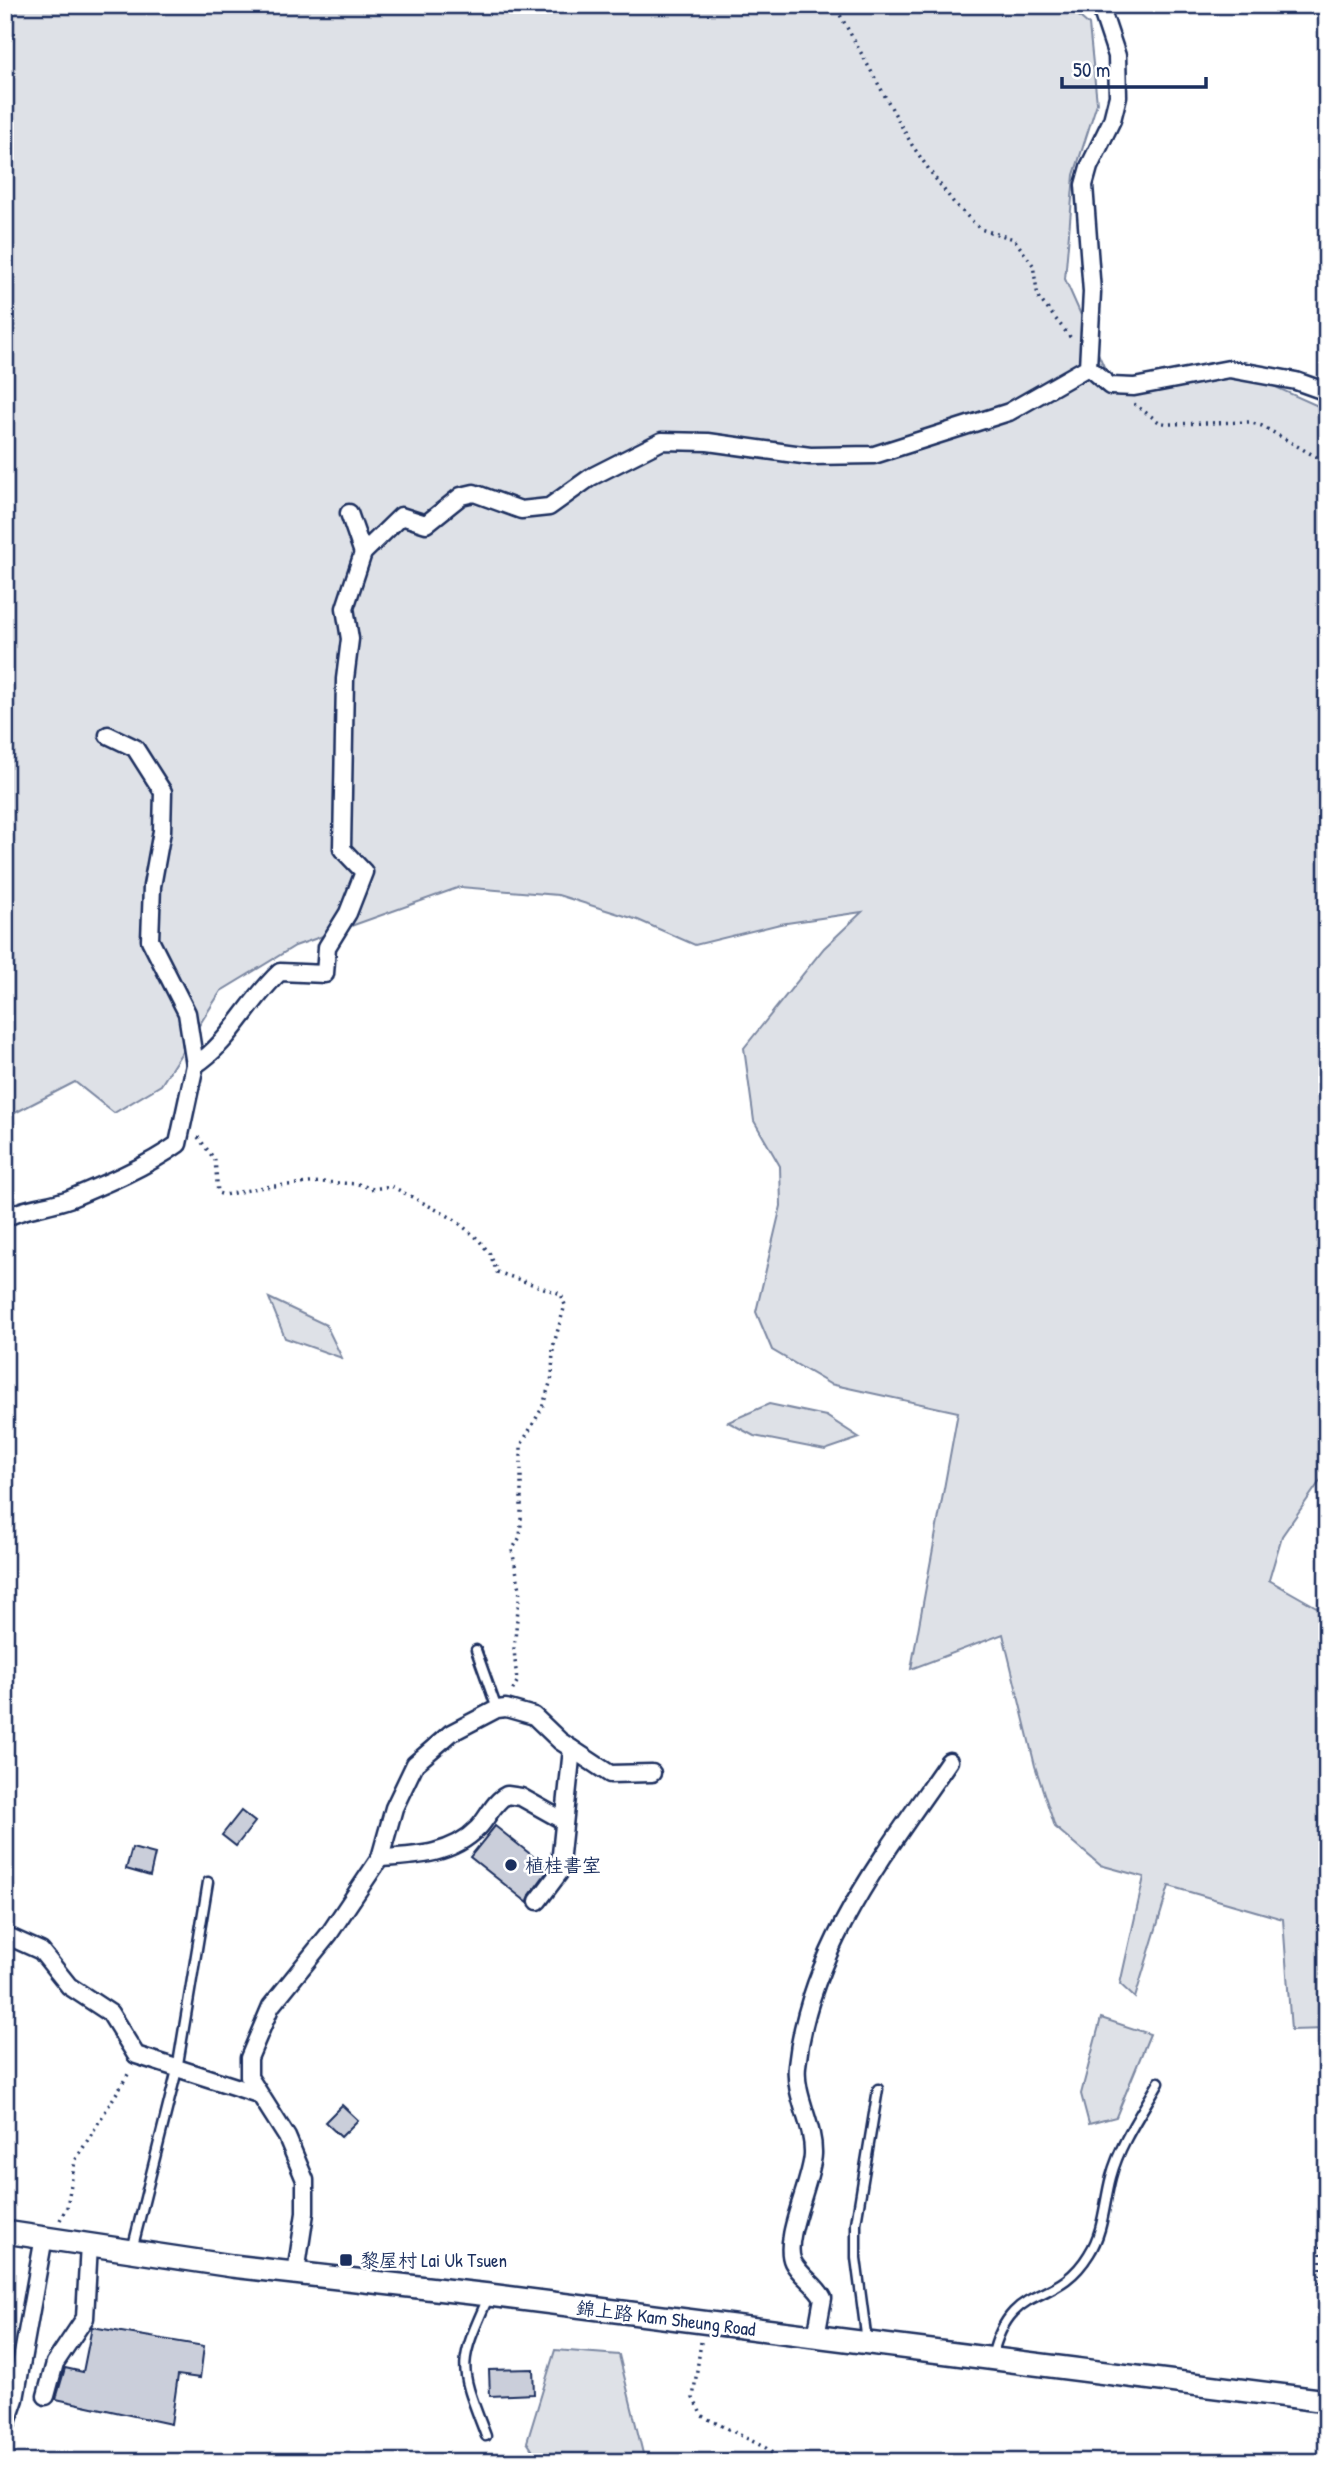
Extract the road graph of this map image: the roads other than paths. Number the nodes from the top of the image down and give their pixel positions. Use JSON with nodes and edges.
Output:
{"nodes":[{"id":1,"x":1100,"y":5,"type":"edge"},
{"id":2,"x":1088,"y":368,"type":"junction"},
{"id":3,"x":1327,"y":392,"type":"edge"},
{"id":4,"x":349,"y":513,"type":"dead end"},
{"id":5,"x":363,"y":553,"type":"junction"},
{"id":6,"x":108,"y":735,"type":"dead end"},
{"id":7,"x":195,"y":1065,"type":"junction"},
{"id":8,"x":5,"y":1218,"type":"edge"},
{"id":9,"x":476,"y":1650,"type":"dead end"},
{"id":10,"x":496,"y":1707,"type":"junction"},
{"id":11,"x":572,"y":1749,"type":"junction"},
{"id":12,"x":949,"y":1761,"type":"dead end"},
{"id":13,"x":652,"y":1773,"type":"dead end"},
{"id":14,"x":564,"y":1821,"type":"junction"},
{"id":15,"x":380,"y":1858,"type":"junction"},
{"id":16,"x":208,"y":1882,"type":"dead end"},
{"id":17,"x":538,"y":1901,"type":"dead end"},
{"id":18,"x":12,"y":1938,"type":"dead end"},
{"id":19,"x":177,"y":2070,"type":"junction"},
{"id":20,"x":1159,"y":2082,"type":"dead end"},
{"id":21,"x":878,"y":2089,"type":"dead end"},
{"id":22,"x":258,"y":2094,"type":"junction"},
{"id":23,"x":5,"y":2232,"type":"edge"},
{"id":24,"x":48,"y":2237,"type":"junction"},
{"id":25,"x":89,"y":2244,"type":"junction"},
{"id":26,"x":132,"y":2250,"type":"junction"},
{"id":27,"x":296,"y":2273,"type":"junction"},
{"id":28,"x":489,"y":2295,"type":"junction"},
{"id":29,"x":816,"y":2337,"type":"junction"},
{"id":30,"x":867,"y":2345,"type":"junction"},
{"id":31,"x":991,"y":2360,"type":"junction"},
{"id":32,"x":46,"y":2396,"type":"dead end"},
{"id":33,"x":1323,"y":2401,"type":"edge"},
{"id":34,"x":5,"y":2428,"type":"edge"},
{"id":35,"x":486,"y":2435,"type":"dead end"}],
"edges":[{"from":1,"to":2,"type":"street"},
{"from":2,"to":3,"type":"street"},
{"from":2,"to":5,"type":"street"},
{"from":4,"to":5,"type":"street"},
{"from":5,"to":7,"type":"street"},
{"from":6,"to":7,"type":"street"},
{"from":7,"to":8,"type":"street"},
{"from":9,"to":10,"type":"lane"},
{"from":10,"to":11,"type":"street"},
{"from":10,"to":15,"type":"street"},
{"from":11,"to":13,"type":"street"},
{"from":11,"to":14,"type":"street"},
{"from":12,"to":29,"type":"street"},
{"from":14,"to":15,"type":"street"},
{"from":14,"to":17,"type":"street"},
{"from":15,"to":22,"type":"street"},
{"from":16,"to":19,"type":"lane"},
{"from":18,"to":19,"type":"street"},
{"from":19,"to":22,"type":"street"},
{"from":19,"to":26,"type":"lane"},
{"from":20,"to":31,"type":"lane"},
{"from":21,"to":30,"type":"lane"},
{"from":22,"to":27,"type":"street"},
{"from":23,"to":24,"type":"main road","name":"錦上路 Kam Sheung Road"},
{"from":24,"to":25,"type":"main road","name":"錦上路 Kam Sheung Road"},
{"from":24,"to":34,"type":"street"},
{"from":25,"to":26,"type":"main road","name":"錦上路 Kam Sheung Road"},
{"from":25,"to":32,"type":"street"},
{"from":26,"to":27,"type":"main road","name":"錦上路 Kam Sheung Road"},
{"from":27,"to":28,"type":"main road","name":"錦上路 Kam Sheung Road"},
{"from":28,"to":29,"type":"main road","name":"錦上路 Kam Sheung Road"},
{"from":28,"to":35,"type":"lane"},
{"from":29,"to":30,"type":"main road","name":"錦上路 Kam Sheung Road"},
{"from":30,"to":31,"type":"main road","name":"錦上路 Kam Sheung Road"},
{"from":31,"to":33,"type":"main road","name":"錦上路 Kam Sheung Road"}]}
